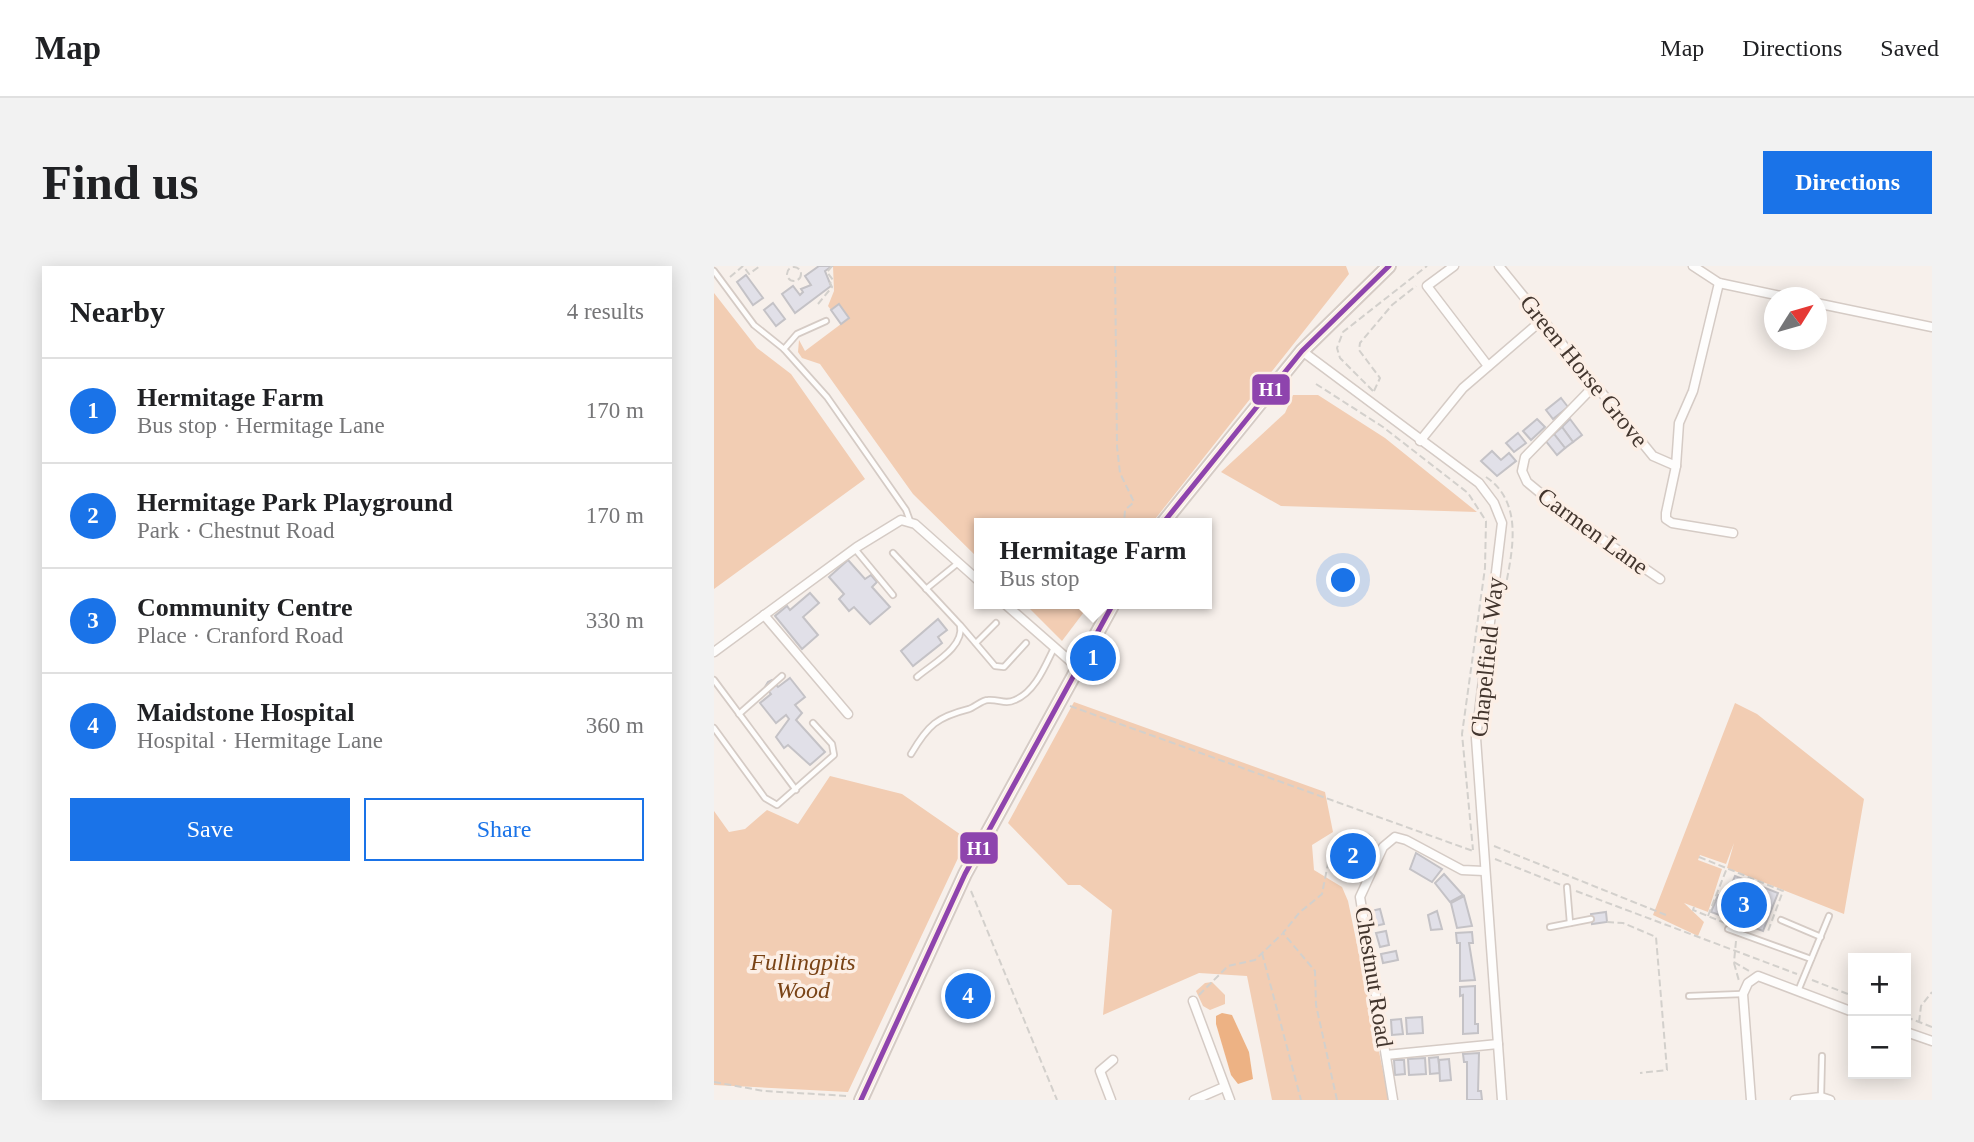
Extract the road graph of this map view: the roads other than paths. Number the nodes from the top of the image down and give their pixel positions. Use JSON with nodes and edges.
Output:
{"nodes":[{"id":1,"x":1454,"y":266,"type":"edge"},
{"id":2,"x":1499,"y":266,"type":"edge"},
{"id":3,"x":1693,"y":266,"type":"edge"},
{"id":4,"x":1381,"y":269,"type":"edge"},
{"id":5,"x":714,"y":271,"type":"edge"},
{"id":6,"x":1719,"y":282,"type":"junction"},
{"id":7,"x":1764,"y":292,"type":"edge"},
{"id":8,"x":1827,"y":305,"type":"edge"},
{"id":9,"x":1542,"y":320,"type":"junction"},
{"id":10,"x":825,"y":321,"type":"dead end"},
{"id":11,"x":1932,"y":327,"type":"edge"},
{"id":12,"x":784,"y":349,"type":"junction"},
{"id":13,"x":1302,"y":351,"type":"junction"},
{"id":14,"x":1488,"y":366,"type":"junction"},
{"id":15,"x":1595,"y":385,"type":"junction"},
{"id":16,"x":1420,"y":441,"type":"junction"},
{"id":17,"x":1676,"y":466,"type":"junction"},
{"id":18,"x":1167,"y":518,"type":"edge"},
{"id":19,"x":909,"y":521,"type":"junction"},
{"id":20,"x":1733,"y":533,"type":"dead end"},
{"id":21,"x":854,"y":549,"type":"junction"},
{"id":22,"x":893,"y":553,"type":"dead end"},
{"id":23,"x":958,"y":562,"type":"junction"},
{"id":24,"x":974,"y":576,"type":"edge"},
{"id":25,"x":1660,"y":579,"type":"dead end"},
{"id":26,"x":926,"y":589,"type":"junction"},
{"id":27,"x":893,"y":595,"type":"dead end"},
{"id":28,"x":1011,"y":609,"type":"edge"},
{"id":29,"x":1110,"y":609,"type":"edge"},
{"id":30,"x":764,"y":615,"type":"junction"},
{"id":31,"x":996,"y":623,"type":"dead end"},
{"id":32,"x":961,"y":625,"type":"junction"},
{"id":33,"x":976,"y":643,"type":"junction"},
{"id":34,"x":1026,"y":643,"type":"dead end"},
{"id":35,"x":1054,"y":648,"type":"junction"},
{"id":36,"x":714,"y":652,"type":"edge"},
{"id":37,"x":1077,"y":667,"type":"junction"},
{"id":38,"x":782,"y":676,"type":"dead end"},
{"id":39,"x":917,"y":677,"type":"dead end"},
{"id":40,"x":714,"y":680,"type":"edge"},
{"id":41,"x":739,"y":714,"type":"junction"},
{"id":42,"x":848,"y":714,"type":"dead end"},
{"id":43,"x":813,"y":723,"type":"dead end"},
{"id":44,"x":714,"y":728,"type":"edge"},
{"id":45,"x":911,"y":754,"type":"dead end"},
{"id":46,"x":796,"y":790,"type":"junction"},
{"id":47,"x":1484,"y":871,"type":"junction"},
{"id":48,"x":1567,"y":887,"type":"road end"},
{"id":49,"x":1829,"y":916,"type":"dead end"},
{"id":50,"x":1591,"y":919,"type":"dead end"},
{"id":51,"x":1781,"y":920,"type":"dead end"},
{"id":52,"x":1570,"y":923,"type":"junction"},
{"id":53,"x":1550,"y":927,"type":"dead end"},
{"id":54,"x":1728,"y":929,"type":"road end"},
{"id":55,"x":1821,"y":937,"type":"junction"},
{"id":56,"x":1811,"y":959,"type":"junction"},
{"id":57,"x":1797,"y":992,"type":"junction"},
{"id":58,"x":1743,"y":994,"type":"junction"},
{"id":59,"x":1689,"y":996,"type":"dead end"},
{"id":60,"x":1193,"y":1001,"type":"road end"},
{"id":61,"x":1848,"y":1010,"type":"edge"},
{"id":62,"x":1911,"y":1034,"type":"edge"},
{"id":63,"x":1932,"y":1041,"type":"edge"},
{"id":64,"x":1498,"y":1044,"type":"junction"},
{"id":65,"x":1386,"y":1055,"type":"junction"},
{"id":66,"x":1822,"y":1056,"type":"dead end"},
{"id":67,"x":1113,"y":1060,"type":"dead end"},
{"id":68,"x":1224,"y":1087,"type":"junction"},
{"id":69,"x":1821,"y":1097,"type":"junction"},
{"id":70,"x":862,"y":1098,"type":"edge"},
{"id":71,"x":1111,"y":1100,"type":"edge"},
{"id":72,"x":1194,"y":1100,"type":"edge"},
{"id":73,"x":1230,"y":1100,"type":"edge"},
{"id":74,"x":1394,"y":1100,"type":"edge"},
{"id":75,"x":1502,"y":1100,"type":"edge"},
{"id":76,"x":1751,"y":1100,"type":"edge"},
{"id":77,"x":1795,"y":1100,"type":"edge"},
{"id":78,"x":1830,"y":1100,"type":"edge"}],
"edges":[{"from":1,"to":14,"type":"street"},
{"from":2,"to":9,"type":"street","name":"Green Horse Grove"},
{"from":3,"to":6,"type":"street"},
{"from":4,"to":13,"type":"main road"},
{"from":5,"to":12,"type":"lane"},
{"from":6,"to":7,"type":"street"},
{"from":6,"to":17,"type":"street"},
{"from":8,"to":11,"type":"street"},
{"from":9,"to":14,"type":"street"},
{"from":9,"to":15,"type":"street","name":"Green Horse Grove"},
{"from":10,"to":12,"type":"lane"},
{"from":12,"to":19,"type":"lane"},
{"from":13,"to":16,"type":"street","name":"Chapelfield Way"},
{"from":13,"to":18,"type":"main road"},
{"from":14,"to":16,"type":"street"},
{"from":15,"to":17,"type":"street","name":"Green Horse Grove"},
{"from":15,"to":25,"type":"street","name":"Carmen Lane"},
{"from":16,"to":47,"type":"street","name":"Chapelfield Way"},
{"from":17,"to":20,"type":"street"},
{"from":19,"to":21,"type":"street"},
{"from":19,"to":23,"type":"street"},
{"from":21,"to":27,"type":"lane"},
{"from":21,"to":30,"type":"street"},
{"from":22,"to":26,"type":"lane"},
{"from":23,"to":24,"type":"street"},
{"from":23,"to":26,"type":"lane"},
{"from":26,"to":32,"type":"lane"},
{"from":28,"to":35,"type":"street"},
{"from":29,"to":37,"type":"main road"},
{"from":30,"to":36,"type":"street"},
{"from":30,"to":42,"type":"street"},
{"from":31,"to":33,"type":"lane"},
{"from":32,"to":33,"type":"lane"},
{"from":32,"to":39,"type":"lane"},
{"from":33,"to":34,"type":"lane"},
{"from":35,"to":37,"type":"street"},
{"from":35,"to":45,"type":"lane"},
{"from":37,"to":70,"type":"main road"},
{"from":38,"to":41,"type":"lane"},
{"from":40,"to":41,"type":"lane"},
{"from":41,"to":46,"type":"lane"},
{"from":43,"to":46,"type":"lane"},
{"from":44,"to":46,"type":"lane"},
{"from":47,"to":64,"type":"street","name":"Chapelfield Way"},
{"from":47,"to":65,"type":"street","name":"Chestnut Road"},
{"from":48,"to":52,"type":"lane"},
{"from":49,"to":55,"type":"lane"},
{"from":50,"to":52,"type":"lane"},
{"from":51,"to":55,"type":"lane"},
{"from":52,"to":53,"type":"lane"},
{"from":54,"to":56,"type":"lane"},
{"from":55,"to":56,"type":"lane"},
{"from":56,"to":57,"type":"lane"},
{"from":57,"to":58,"type":"street"},
{"from":57,"to":61,"type":"street"},
{"from":58,"to":59,"type":"lane"},
{"from":58,"to":76,"type":"street"},
{"from":60,"to":68,"type":"street"},
{"from":62,"to":63,"type":"street"},
{"from":64,"to":65,"type":"street"},
{"from":64,"to":75,"type":"street","name":"Chapelfield Way"},
{"from":65,"to":74,"type":"street","name":"Chestnut Road"},
{"from":66,"to":69,"type":"lane"},
{"from":67,"to":71,"type":"street"},
{"from":68,"to":72,"type":"street"},
{"from":68,"to":73,"type":"street"},
{"from":69,"to":77,"type":"street"},
{"from":69,"to":78,"type":"street"}]}
